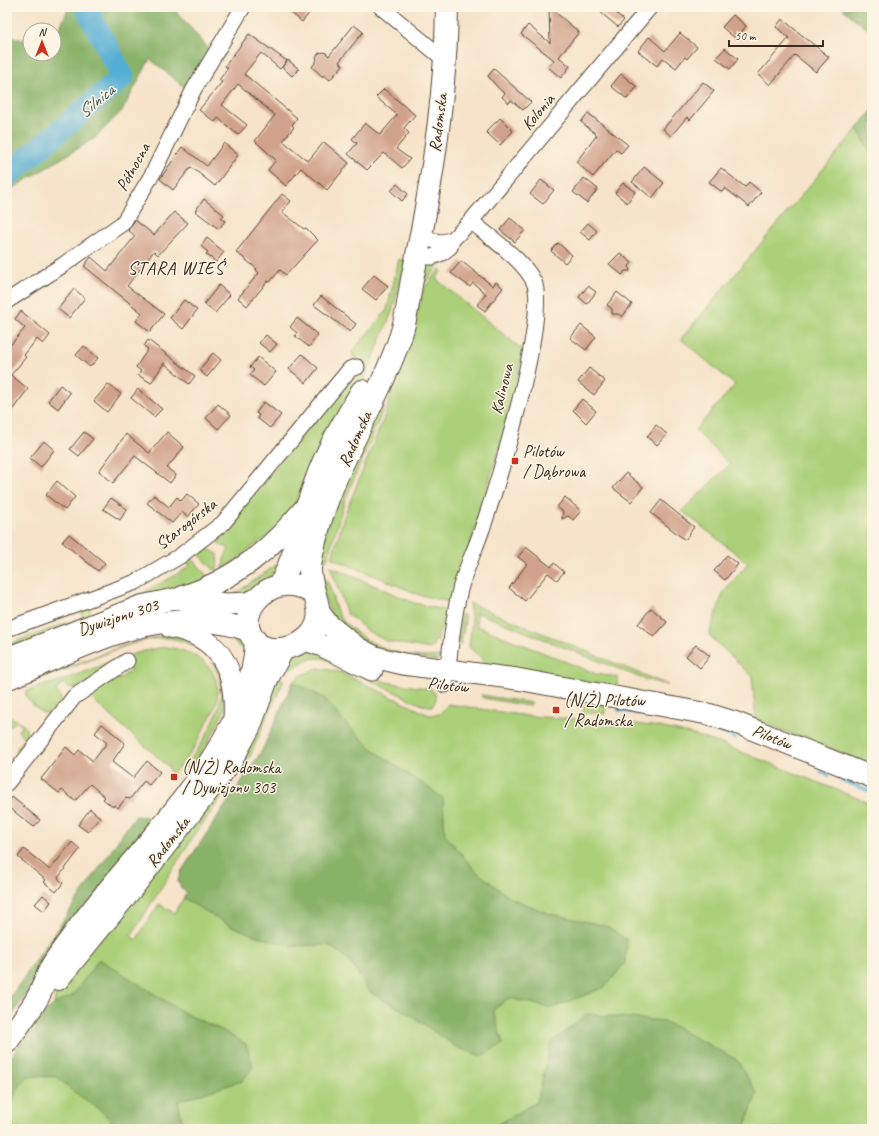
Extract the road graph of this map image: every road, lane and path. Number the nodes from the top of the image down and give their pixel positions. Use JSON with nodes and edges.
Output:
{"nodes":[{"id":1,"x":243,"y":7,"type":"edge"},
{"id":2,"x":381,"y":7,"type":"edge"},
{"id":3,"x":447,"y":7,"type":"edge"},
{"id":4,"x":650,"y":7,"type":"edge"},
{"id":5,"x":445,"y":60,"type":"junction"},
{"id":6,"x":471,"y":221,"type":"junction"},
{"id":7,"x":419,"y":248,"type":"junction"},
{"id":8,"x":411,"y":284,"type":"junction"},
{"id":9,"x":7,"y":301,"type":"edge"},
{"id":10,"x":357,"y":367,"type":"dead end"},
{"id":11,"x":308,"y":504,"type":"junction"},
{"id":12,"x":280,"y":585,"type":"junction"},
{"id":13,"x":174,"y":599,"type":"junction"},
{"id":14,"x":257,"y":599,"type":"junction"},
{"id":15,"x":317,"y":604,"type":"junction"},
{"id":16,"x":145,"y":624,"type":"junction"},
{"id":17,"x":7,"y":629,"type":"edge"},
{"id":18,"x":253,"y":637,"type":"junction"},
{"id":19,"x":305,"y":640,"type":"junction"},
{"id":20,"x":283,"y":649,"type":"junction"},
{"id":21,"x":7,"y":658,"type":"edge"},
{"id":22,"x":127,"y":661,"type":"dead end"},
{"id":23,"x":7,"y":678,"type":"edge"},
{"id":24,"x":447,"y":678,"type":"junction"},
{"id":25,"x":234,"y":721,"type":"junction"},
{"id":26,"x":872,"y":777,"type":"edge"},
{"id":27,"x":7,"y":783,"type":"edge"},
{"id":28,"x":38,"y":997,"type":"junction"},
{"id":29,"x":7,"y":1042,"type":"edge"}],
"edges":[{"from":1,"to":9,"type":"street","name":"Północna"},
{"from":2,"to":5,"type":"street"},
{"from":3,"to":5,"type":"main road","name":"Radomska"},
{"from":4,"to":6,"type":"street","name":"Kolonia"},
{"from":5,"to":7,"type":"main road","name":"Radomska"},
{"from":6,"to":7,"type":"street","name":"Kolonia"},
{"from":6,"to":24,"type":"street","name":"Kalinowa"},
{"from":7,"to":8,"type":"main road","name":"Radomska"},
{"from":8,"to":11,"type":"main road","name":"Radomska"},
{"from":8,"to":15,"type":"main road","name":"Radomska"},
{"from":10,"to":17,"type":"street","name":"Starogórska"},
{"from":11,"to":12,"type":"main road","name":"Radomska"},
{"from":11,"to":13,"type":"main road"},
{"from":12,"to":14,"type":"main road"},
{"from":12,"to":15,"type":"main road"},
{"from":13,"to":14,"type":"main road","name":"Dywizjonu 303"},
{"from":13,"to":21,"type":"main road","name":"Dywizjonu 303"},
{"from":14,"to":18,"type":"main road"},
{"from":15,"to":19,"type":"main road"},
{"from":15,"to":24,"type":"main road","name":"Pilotów"},
{"from":16,"to":18,"type":"main road","name":"Dywizjonu 303"},
{"from":16,"to":23,"type":"main road","name":"Dywizjonu 303"},
{"from":16,"to":25,"type":"main road"},
{"from":18,"to":20,"type":"main road"},
{"from":18,"to":25,"type":"main road","name":"Radomska"},
{"from":19,"to":20,"type":"main road"},
{"from":19,"to":24,"type":"main road","name":"Pilotów"},
{"from":20,"to":28,"type":"main road","name":"Radomska"},
{"from":22,"to":27,"type":"street"},
{"from":24,"to":26,"type":"main road","name":"Pilotów"},
{"from":25,"to":28,"type":"main road","name":"Radomska"},
{"from":28,"to":29,"type":"main road","name":"Radomska"}]}
